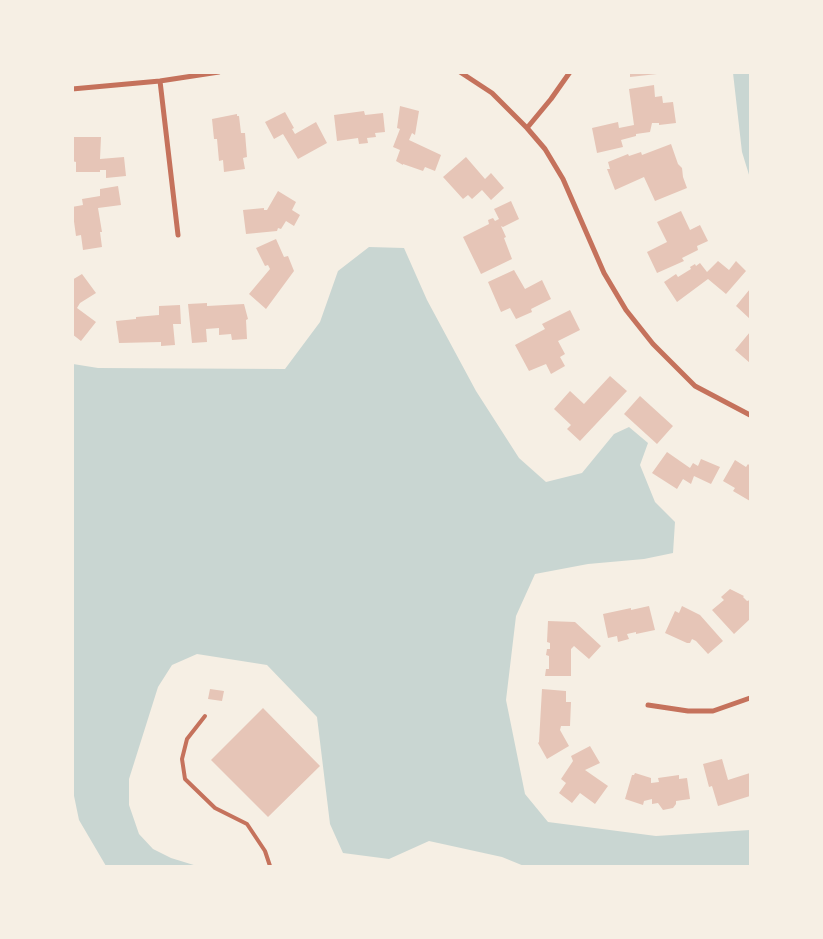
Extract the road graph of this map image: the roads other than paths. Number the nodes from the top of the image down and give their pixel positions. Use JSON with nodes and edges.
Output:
{"nodes":[{"id":1,"x":220,"y":72,"type":"edge"},
{"id":2,"x":460,"y":72,"type":"edge"},
{"id":3,"x":570,"y":72,"type":"edge"},
{"id":4,"x":160,"y":81,"type":"junction"},
{"id":5,"x":72,"y":88,"type":"edge"},
{"id":6,"x":527,"y":128,"type":"junction"},
{"id":7,"x":178,"y":235,"type":"dead end"},
{"id":8,"x":750,"y":415,"type":"edge"},
{"id":9,"x":750,"y":698,"type":"edge"},
{"id":10,"x":648,"y":705,"type":"dead end"},
{"id":11,"x":205,"y":716,"type":"dead end"},
{"id":12,"x":270,"y":866,"type":"edge"}],
"edges":[{"from":1,"to":4,"type":"street"},
{"from":2,"to":6,"type":"street"},
{"from":3,"to":6,"type":"street"},
{"from":4,"to":5,"type":"street"},
{"from":4,"to":7,"type":"street"},
{"from":6,"to":8,"type":"street"},
{"from":9,"to":10,"type":"street"},
{"from":11,"to":12,"type":"lane"}]}
